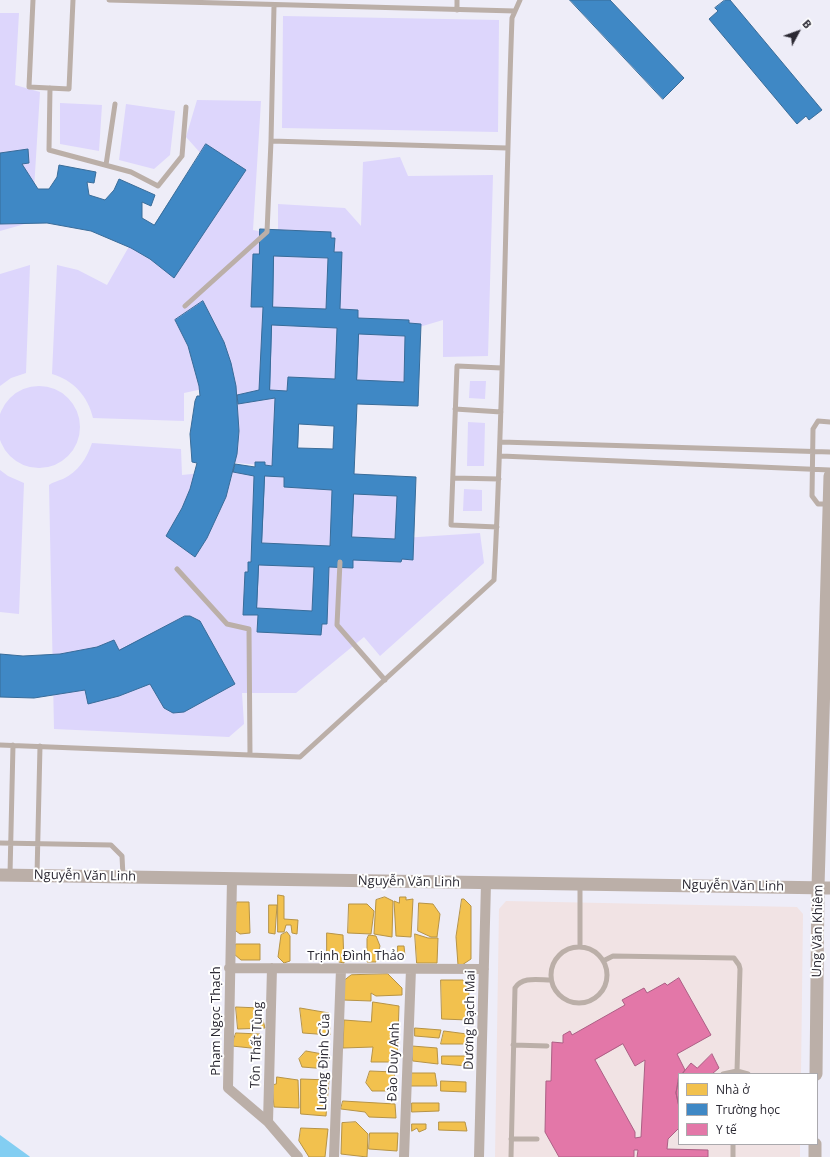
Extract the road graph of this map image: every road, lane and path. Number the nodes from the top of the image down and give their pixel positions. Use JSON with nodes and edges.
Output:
{"nodes":[{"id":1,"x":33,"y":0,"type":"edge"},
{"id":2,"x":73,"y":0,"type":"edge"},
{"id":3,"x":109,"y":0,"type":"edge"},
{"id":4,"x":457,"y":0,"type":"edge"},
{"id":5,"x":520,"y":0,"type":"edge"},
{"id":6,"x":274,"y":6,"type":"junction"},
{"id":7,"x":456,"y":10,"type":"junction"},
{"id":8,"x":515,"y":11,"type":"junction"},
{"id":9,"x":50,"y":88,"type":"junction"},
{"id":10,"x":115,"y":104,"type":"dead end"},
{"id":11,"x":186,"y":107,"type":"dead end"},
{"id":12,"x":271,"y":141,"type":"junction"},
{"id":13,"x":507,"y":148,"type":"junction"},
{"id":14,"x":106,"y":165,"type":"junction"},
{"id":15,"x":185,"y":306,"type":"dead end"},
{"id":16,"x":502,"y":368,"type":"junction"},
{"id":17,"x":455,"y":409,"type":"junction"},
{"id":18,"x":501,"y":412,"type":"junction"},
{"id":19,"x":830,"y":422,"type":"edge"},
{"id":20,"x":501,"y":442,"type":"junction"},
{"id":21,"x":812,"y":451,"type":"junction"},
{"id":22,"x":830,"y":452,"type":"edge"},
{"id":23,"x":501,"y":456,"type":"junction"},
{"id":24,"x":812,"y":469,"type":"junction"},
{"id":25,"x":830,"y":470,"type":"edge"},
{"id":26,"x":830,"y":476,"type":"edge"},
{"id":27,"x":453,"y":478,"type":"junction"},
{"id":28,"x":499,"y":480,"type":"junction"},
{"id":29,"x":829,"y":504,"type":"junction"},
{"id":30,"x":497,"y":527,"type":"junction"},
{"id":31,"x":340,"y":562,"type":"dead end"},
{"id":32,"x":177,"y":569,"type":"dead end"},
{"id":33,"x":384,"y":680,"type":"junction"},
{"id":34,"x":0,"y":745,"type":"edge"},
{"id":35,"x":14,"y":745,"type":"junction"},
{"id":36,"x":40,"y":746,"type":"junction"},
{"id":37,"x":250,"y":755,"type":"junction"},
{"id":38,"x":0,"y":844,"type":"edge"},
{"id":39,"x":11,"y":844,"type":"junction"},
{"id":40,"x":38,"y":844,"type":"junction"},
{"id":41,"x":5,"y":875,"type":"edge"},
{"id":42,"x":37,"y":875,"type":"junction"},
{"id":43,"x":123,"y":877,"type":"junction"},
{"id":44,"x":232,"y":879,"type":"junction"},
{"id":45,"x":486,"y":883,"type":"junction"},
{"id":46,"x":580,"y":884,"type":"junction"},
{"id":47,"x":824,"y":887,"type":"edge"},
{"id":48,"x":580,"y":946,"type":"junction"},
{"id":49,"x":604,"y":961,"type":"junction"},
{"id":50,"x":229,"y":968,"type":"junction"},
{"id":51,"x":272,"y":968,"type":"junction"},
{"id":52,"x":341,"y":969,"type":"junction"},
{"id":53,"x":411,"y":969,"type":"junction"},
{"id":54,"x":484,"y":969,"type":"junction"},
{"id":55,"x":551,"y":980,"type":"junction"},
{"id":56,"x":513,"y":1045,"type":"junction"},
{"id":57,"x":547,"y":1046,"type":"dead end"},
{"id":58,"x":737,"y":1071,"type":"junction"},
{"id":59,"x":728,"y":1073,"type":"edge"},
{"id":60,"x":744,"y":1073,"type":"edge"},
{"id":61,"x":816,"y":1073,"type":"edge"},
{"id":62,"x":268,"y":1122,"type":"junction"},
{"id":63,"x":511,"y":1139,"type":"junction"},
{"id":64,"x":537,"y":1139,"type":"dead end"},
{"id":65,"x":733,"y":1145,"type":"edge"},
{"id":66,"x":815,"y":1145,"type":"edge"},
{"id":67,"x":298,"y":1157,"type":"edge"},
{"id":68,"x":334,"y":1157,"type":"edge"},
{"id":69,"x":404,"y":1157,"type":"edge"},
{"id":70,"x":479,"y":1157,"type":"edge"},
{"id":71,"x":510,"y":1157,"type":"edge"},
{"id":72,"x":733,"y":1157,"type":"edge"},
{"id":73,"x":815,"y":1157,"type":"edge"}],
"edges":[{"from":1,"to":9,"type":"lane"},
{"from":2,"to":9,"type":"lane"},
{"from":3,"to":6,"type":"lane"},
{"from":4,"to":7,"type":"lane"},
{"from":5,"to":8,"type":"lane"},
{"from":6,"to":7,"type":"lane"},
{"from":6,"to":12,"type":"lane"},
{"from":7,"to":8,"type":"lane"},
{"from":8,"to":13,"type":"lane"},
{"from":9,"to":14,"type":"lane"},
{"from":10,"to":14,"type":"lane"},
{"from":11,"to":14,"type":"lane"},
{"from":12,"to":13,"type":"lane"},
{"from":12,"to":15,"type":"lane"},
{"from":13,"to":16,"type":"lane"},
{"from":16,"to":17,"type":"lane"},
{"from":16,"to":18,"type":"lane"},
{"from":17,"to":18,"type":"lane"},
{"from":17,"to":27,"type":"lane"},
{"from":18,"to":20,"type":"lane"},
{"from":19,"to":21,"type":"lane"},
{"from":20,"to":21,"type":"lane"},
{"from":20,"to":23,"type":"lane"},
{"from":21,"to":22,"type":"lane"},
{"from":21,"to":24,"type":"lane"},
{"from":23,"to":24,"type":"lane"},
{"from":23,"to":28,"type":"lane"},
{"from":24,"to":25,"type":"lane"},
{"from":24,"to":29,"type":"lane"},
{"from":26,"to":29,"type":"street","name":"Ung Văn Khiêm"},
{"from":27,"to":28,"type":"lane"},
{"from":27,"to":30,"type":"lane"},
{"from":28,"to":30,"type":"lane"},
{"from":29,"to":47,"type":"street","name":"Ung Văn Khiêm"},
{"from":30,"to":33,"type":"lane"},
{"from":31,"to":33,"type":"lane"},
{"from":32,"to":37,"type":"lane"},
{"from":33,"to":37,"type":"lane"},
{"from":34,"to":35,"type":"lane"},
{"from":35,"to":36,"type":"lane"},
{"from":35,"to":39,"type":"lane"},
{"from":36,"to":37,"type":"lane"},
{"from":36,"to":40,"type":"lane"},
{"from":38,"to":39,"type":"lane"},
{"from":39,"to":40,"type":"lane"},
{"from":39,"to":41,"type":"lane"},
{"from":40,"to":42,"type":"lane"},
{"from":40,"to":43,"type":"lane"},
{"from":41,"to":42,"type":"street","name":"Nguyễn Văn Linh"},
{"from":42,"to":43,"type":"street","name":"Nguyễn Văn Linh"},
{"from":43,"to":44,"type":"street","name":"Nguyễn Văn Linh"},
{"from":44,"to":45,"type":"street","name":"Nguyễn Văn Linh"},
{"from":44,"to":50,"type":"street","name":"Phạm Ngọc Thạch"},
{"from":45,"to":46,"type":"street","name":"Nguyễn Văn Linh"},
{"from":45,"to":54,"type":"street","name":"Dương Bạch Mai"},
{"from":46,"to":47,"type":"street","name":"Nguyễn Văn Linh"},
{"from":46,"to":48,"type":"lane"},
{"from":47,"to":61,"type":"street","name":"Ung Văn Khiêm"},
{"from":48,"to":49,"type":"lane"},
{"from":48,"to":55,"type":"lane"},
{"from":49,"to":55,"type":"lane"},
{"from":49,"to":58,"type":"lane"},
{"from":50,"to":51,"type":"street","name":"Trịnh Đình Thảo"},
{"from":50,"to":62,"type":"street","name":"Phạm Ngọc Thạch"},
{"from":51,"to":52,"type":"street","name":"Trịnh Đình Thảo"},
{"from":51,"to":62,"type":"street","name":"Tôn Thất Tùng"},
{"from":52,"to":53,"type":"street","name":"Trịnh Đình Thảo"},
{"from":52,"to":68,"type":"street","name":"Lương Định Của"},
{"from":53,"to":54,"type":"street","name":"Trịnh Đình Thảo"},
{"from":53,"to":69,"type":"street","name":"Đào Duy Anh"},
{"from":54,"to":70,"type":"street","name":"Dương Bạch Mai"},
{"from":55,"to":56,"type":"lane"},
{"from":56,"to":57,"type":"lane"},
{"from":56,"to":63,"type":"lane"},
{"from":58,"to":59,"type":"lane"},
{"from":58,"to":60,"type":"lane"},
{"from":62,"to":67,"type":"street","name":"Phạm Ngọc Thạch"},
{"from":63,"to":64,"type":"lane"},
{"from":63,"to":71,"type":"lane"},
{"from":65,"to":72,"type":"lane"},
{"from":66,"to":73,"type":"street"}]}
